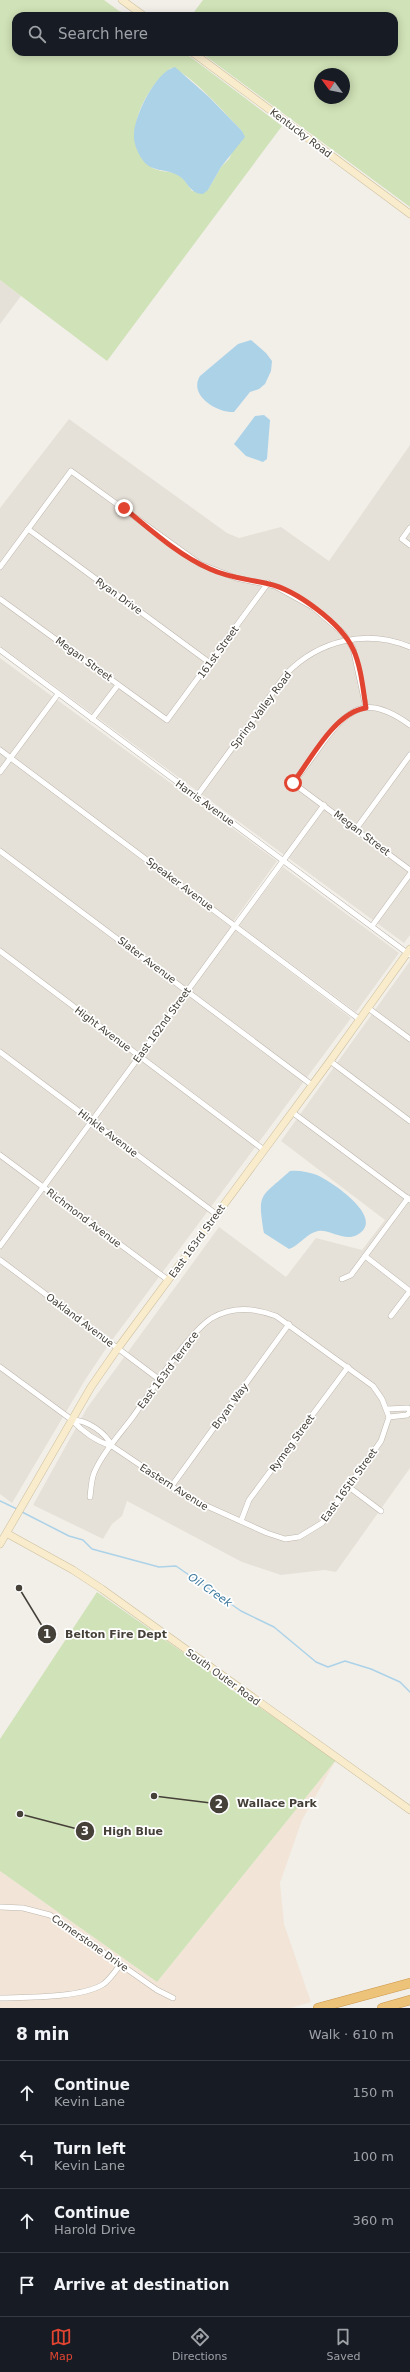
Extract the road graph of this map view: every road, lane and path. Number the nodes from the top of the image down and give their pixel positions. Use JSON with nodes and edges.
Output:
{"nodes":[{"id":1,"x":122,"y":0,"type":"edge"},
{"id":2,"x":138,"y":12,"type":"edge"},
{"id":3,"x":197,"y":56,"type":"edge"},
{"id":4,"x":410,"y":214,"type":"edge"},
{"id":5,"x":410,"y":528,"type":"edge"},
{"id":6,"x":28,"y":529,"type":"junction"},
{"id":7,"x":410,"y":545,"type":"edge"},
{"id":8,"x":0,"y":567,"type":"edge"},
{"id":9,"x":268,"y":583,"type":"junction"},
{"id":10,"x":0,"y":599,"type":"edge"},
{"id":11,"x":348,"y":640,"type":"junction"},
{"id":12,"x":410,"y":647,"type":"edge"},
{"id":13,"x":0,"y":650,"type":"edge"},
{"id":14,"x":210,"y":663,"type":"junction"},
{"id":15,"x":118,"y":685,"type":"junction"},
{"id":16,"x":58,"y":694,"type":"junction"},
{"id":17,"x":366,"y":708,"type":"junction"},
{"id":18,"x":92,"y":719,"type":"junction"},
{"id":19,"x":167,"y":720,"type":"joint"},
{"id":20,"x":410,"y":725,"type":"edge"},
{"id":21,"x":0,"y":750,"type":"edge"},
{"id":22,"x":410,"y":755,"type":"edge"},
{"id":23,"x":10,"y":758,"type":"junction"},
{"id":24,"x":0,"y":772,"type":"edge"},
{"id":25,"x":197,"y":796,"type":"junction"},
{"id":26,"x":324,"y":805,"type":"junction"},
{"id":27,"x":356,"y":829,"type":"junction"},
{"id":28,"x":0,"y":851,"type":"edge"},
{"id":29,"x":284,"y":861,"type":"junction"},
{"id":30,"x":410,"y":870,"type":"edge"},
{"id":31,"x":410,"y":874,"type":"edge"},
{"id":32,"x":235,"y":925,"type":"junction"},
{"id":33,"x":372,"y":926,"type":"junction"},
{"id":34,"x":0,"y":951,"type":"edge"},
{"id":35,"x":409,"y":952,"type":"edge"},
{"id":36,"x":187,"y":990,"type":"junction"},
{"id":37,"x":368,"y":1008,"type":"junction"},
{"id":38,"x":359,"y":1019,"type":"junction"},
{"id":39,"x":410,"y":1039,"type":"edge"},
{"id":40,"x":0,"y":1052,"type":"edge"},
{"id":41,"x":139,"y":1056,"type":"junction"},
{"id":42,"x":330,"y":1062,"type":"junction"},
{"id":43,"x":312,"y":1085,"type":"junction"},
{"id":44,"x":292,"y":1112,"type":"junction"},
{"id":45,"x":92,"y":1120,"type":"junction"},
{"id":46,"x":410,"y":1121,"type":"edge"},
{"id":47,"x":264,"y":1150,"type":"junction"},
{"id":48,"x":0,"y":1155,"type":"edge"},
{"id":49,"x":43,"y":1187,"type":"junction"},
{"id":50,"x":409,"y":1199,"type":"edge"},
{"id":51,"x":216,"y":1214,"type":"junction"},
{"id":52,"x":0,"y":1246,"type":"edge"},
{"id":53,"x":365,"y":1256,"type":"junction"},
{"id":54,"x":0,"y":1260,"type":"edge"},
{"id":55,"x":342,"y":1279,"type":"dead end"},
{"id":56,"x":168,"y":1280,"type":"junction"},
{"id":57,"x":410,"y":1291,"type":"edge"},
{"id":58,"x":391,"y":1316,"type":"dead end"},
{"id":59,"x":289,"y":1324,"type":"junction"},
{"id":60,"x":118,"y":1348,"type":"junction"},
{"id":61,"x":0,"y":1367,"type":"edge"},
{"id":62,"x":348,"y":1367,"type":"junction"},
{"id":63,"x":160,"y":1380,"type":"junction"},
{"id":64,"x":386,"y":1409,"type":"junction"},
{"id":65,"x":389,"y":1417,"type":"junction"},
{"id":66,"x":72,"y":1420,"type":"junction"},
{"id":67,"x":112,"y":1446,"type":"junction"},
{"id":68,"x":172,"y":1487,"type":"junction"},
{"id":69,"x":349,"y":1487,"type":"junction"},
{"id":70,"x":90,"y":1497,"type":"dead end"},
{"id":71,"x":382,"y":1511,"type":"dead end"},
{"id":72,"x":241,"y":1521,"type":"junction"},
{"id":73,"x":8,"y":1534,"type":"junction"},
{"id":74,"x":285,"y":1539,"type":"joint"},
{"id":75,"x":0,"y":1544,"type":"edge"},
{"id":76,"x":410,"y":1810,"type":"edge"},
{"id":77,"x":0,"y":1907,"type":"edge"},
{"id":78,"x":120,"y":1964,"type":"junction"},
{"id":79,"x":410,"y":1983,"type":"edge"},
{"id":80,"x":0,"y":1998,"type":"edge"},
{"id":81,"x":173,"y":1998,"type":"dead end"},
{"id":82,"x":410,"y":2000,"type":"edge"},
{"id":83,"x":318,"y":2008,"type":"edge"},
{"id":84,"x":382,"y":2008,"type":"edge"}],
"edges":[{"from":1,"to":2,"type":"street"},
{"from":3,"to":4,"type":"street","name":"Kentucky Road"},
{"from":5,"to":7,"type":"street"},
{"from":6,"to":8,"type":"street"},
{"from":6,"to":9,"type":"street"},
{"from":6,"to":14,"type":"street","name":"Ryan Drive"},
{"from":9,"to":11,"type":"street"},
{"from":9,"to":14,"type":"street","name":"161st Street"},
{"from":10,"to":15,"type":"street","name":"Megan Street"},
{"from":11,"to":12,"type":"street","name":"Spring Valley Road"},
{"from":11,"to":17,"type":"street"},
{"from":11,"to":25,"type":"street","name":"Spring Valley Road"},
{"from":13,"to":16,"type":"street","name":"Harris Avenue"},
{"from":14,"to":19,"type":"street","name":"161st Street"},
{"from":15,"to":18,"type":"street"},
{"from":15,"to":19,"type":"street","name":"Megan Street"},
{"from":16,"to":18,"type":"street","name":"Harris Avenue"},
{"from":16,"to":23,"type":"street"},
{"from":17,"to":20,"type":"street"},
{"from":17,"to":26,"type":"street","name":"Megan Street"},
{"from":18,"to":25,"type":"street","name":"Harris Avenue"},
{"from":21,"to":23,"type":"street","name":"Speaker Avenue"},
{"from":22,"to":27,"type":"street"},
{"from":23,"to":24,"type":"street"},
{"from":23,"to":32,"type":"street","name":"Speaker Avenue"},
{"from":25,"to":29,"type":"street","name":"Harris Avenue"},
{"from":26,"to":27,"type":"street","name":"Megan Street"},
{"from":26,"to":29,"type":"street","name":"East 162nd Street"},
{"from":27,"to":30,"type":"street","name":"Megan Street"},
{"from":28,"to":36,"type":"street","name":"Slater Avenue"},
{"from":29,"to":32,"type":"street","name":"East 162nd Street"},
{"from":29,"to":33,"type":"street","name":"Harris Avenue"},
{"from":31,"to":33,"type":"street"},
{"from":32,"to":36,"type":"street","name":"East 162nd Street"},
{"from":32,"to":38,"type":"street","name":"Speaker Avenue"},
{"from":33,"to":35,"type":"street","name":"Harris Avenue"},
{"from":34,"to":41,"type":"street","name":"Hight Avenue"},
{"from":35,"to":37,"type":"street","name":"East 163rd Street"},
{"from":36,"to":41,"type":"street","name":"East 162nd Street"},
{"from":36,"to":43,"type":"street","name":"Slater Avenue"},
{"from":37,"to":38,"type":"street","name":"East 163rd Street"},
{"from":37,"to":39,"type":"street"},
{"from":38,"to":42,"type":"street","name":"East 163rd Street"},
{"from":40,"to":45,"type":"street","name":"Hinkle Avenue"},
{"from":41,"to":45,"type":"street","name":"East 162nd Street"},
{"from":41,"to":47,"type":"street","name":"Hight Avenue"},
{"from":42,"to":43,"type":"street","name":"East 163rd Street"},
{"from":42,"to":46,"type":"street"},
{"from":43,"to":44,"type":"street","name":"East 163rd Street"},
{"from":44,"to":47,"type":"street","name":"East 163rd Street"},
{"from":44,"to":50,"type":"street"},
{"from":45,"to":49,"type":"street","name":"East 162nd Street"},
{"from":45,"to":51,"type":"street","name":"Hinkle Avenue"},
{"from":47,"to":51,"type":"street","name":"East 163rd Street"},
{"from":48,"to":49,"type":"street","name":"Richmond Avenue"},
{"from":49,"to":52,"type":"street","name":"East 162nd Street"},
{"from":49,"to":56,"type":"street","name":"Richmond Avenue"},
{"from":50,"to":53,"type":"street"},
{"from":51,"to":56,"type":"street","name":"East 163rd Street"},
{"from":53,"to":55,"type":"street"},
{"from":53,"to":57,"type":"street"},
{"from":54,"to":60,"type":"street","name":"Oakland Avenue"},
{"from":56,"to":60,"type":"street","name":"East 163rd Street"},
{"from":57,"to":58,"type":"street"},
{"from":59,"to":62,"type":"street"},
{"from":59,"to":63,"type":"street","name":"East 163rd Terrace"},
{"from":59,"to":68,"type":"street","name":"Bryan Way"},
{"from":60,"to":63,"type":"street","name":"Oakland Avenue"},
{"from":60,"to":66,"type":"street","name":"East 163rd Street"},
{"from":61,"to":66,"type":"street","name":"Eastern Avenue"},
{"from":62,"to":64,"type":"street"},
{"from":62,"to":72,"type":"street","name":"Rymeg Street"},
{"from":63,"to":67,"type":"street","name":"East 163rd Terrace"},
{"from":64,"to":65,"type":"street"},
{"from":64,"to":65,"type":"street"},
{"from":65,"to":69,"type":"street","name":"East 165th Street"},
{"from":66,"to":67,"type":"street","name":"Eastern Avenue"},
{"from":66,"to":73,"type":"street","name":"East 163rd Street"},
{"from":67,"to":68,"type":"street","name":"Eastern Avenue"},
{"from":67,"to":70,"type":"street","name":"East 163rd Terrace"},
{"from":68,"to":72,"type":"street","name":"Eastern Avenue"},
{"from":69,"to":71,"type":"street"},
{"from":69,"to":74,"type":"street","name":"East 165th Street"},
{"from":72,"to":74,"type":"street","name":"Eastern Avenue"},
{"from":73,"to":75,"type":"street","name":"East 163rd Street"},
{"from":73,"to":76,"type":"street","name":"South Outer Road"},
{"from":77,"to":78,"type":"street","name":"Cornerstone Drive"},
{"from":78,"to":80,"type":"street"},
{"from":78,"to":81,"type":"street","name":"Cornerstone Drive"},
{"from":79,"to":83,"type":"highway"},
{"from":82,"to":84,"type":"highway"}]}
